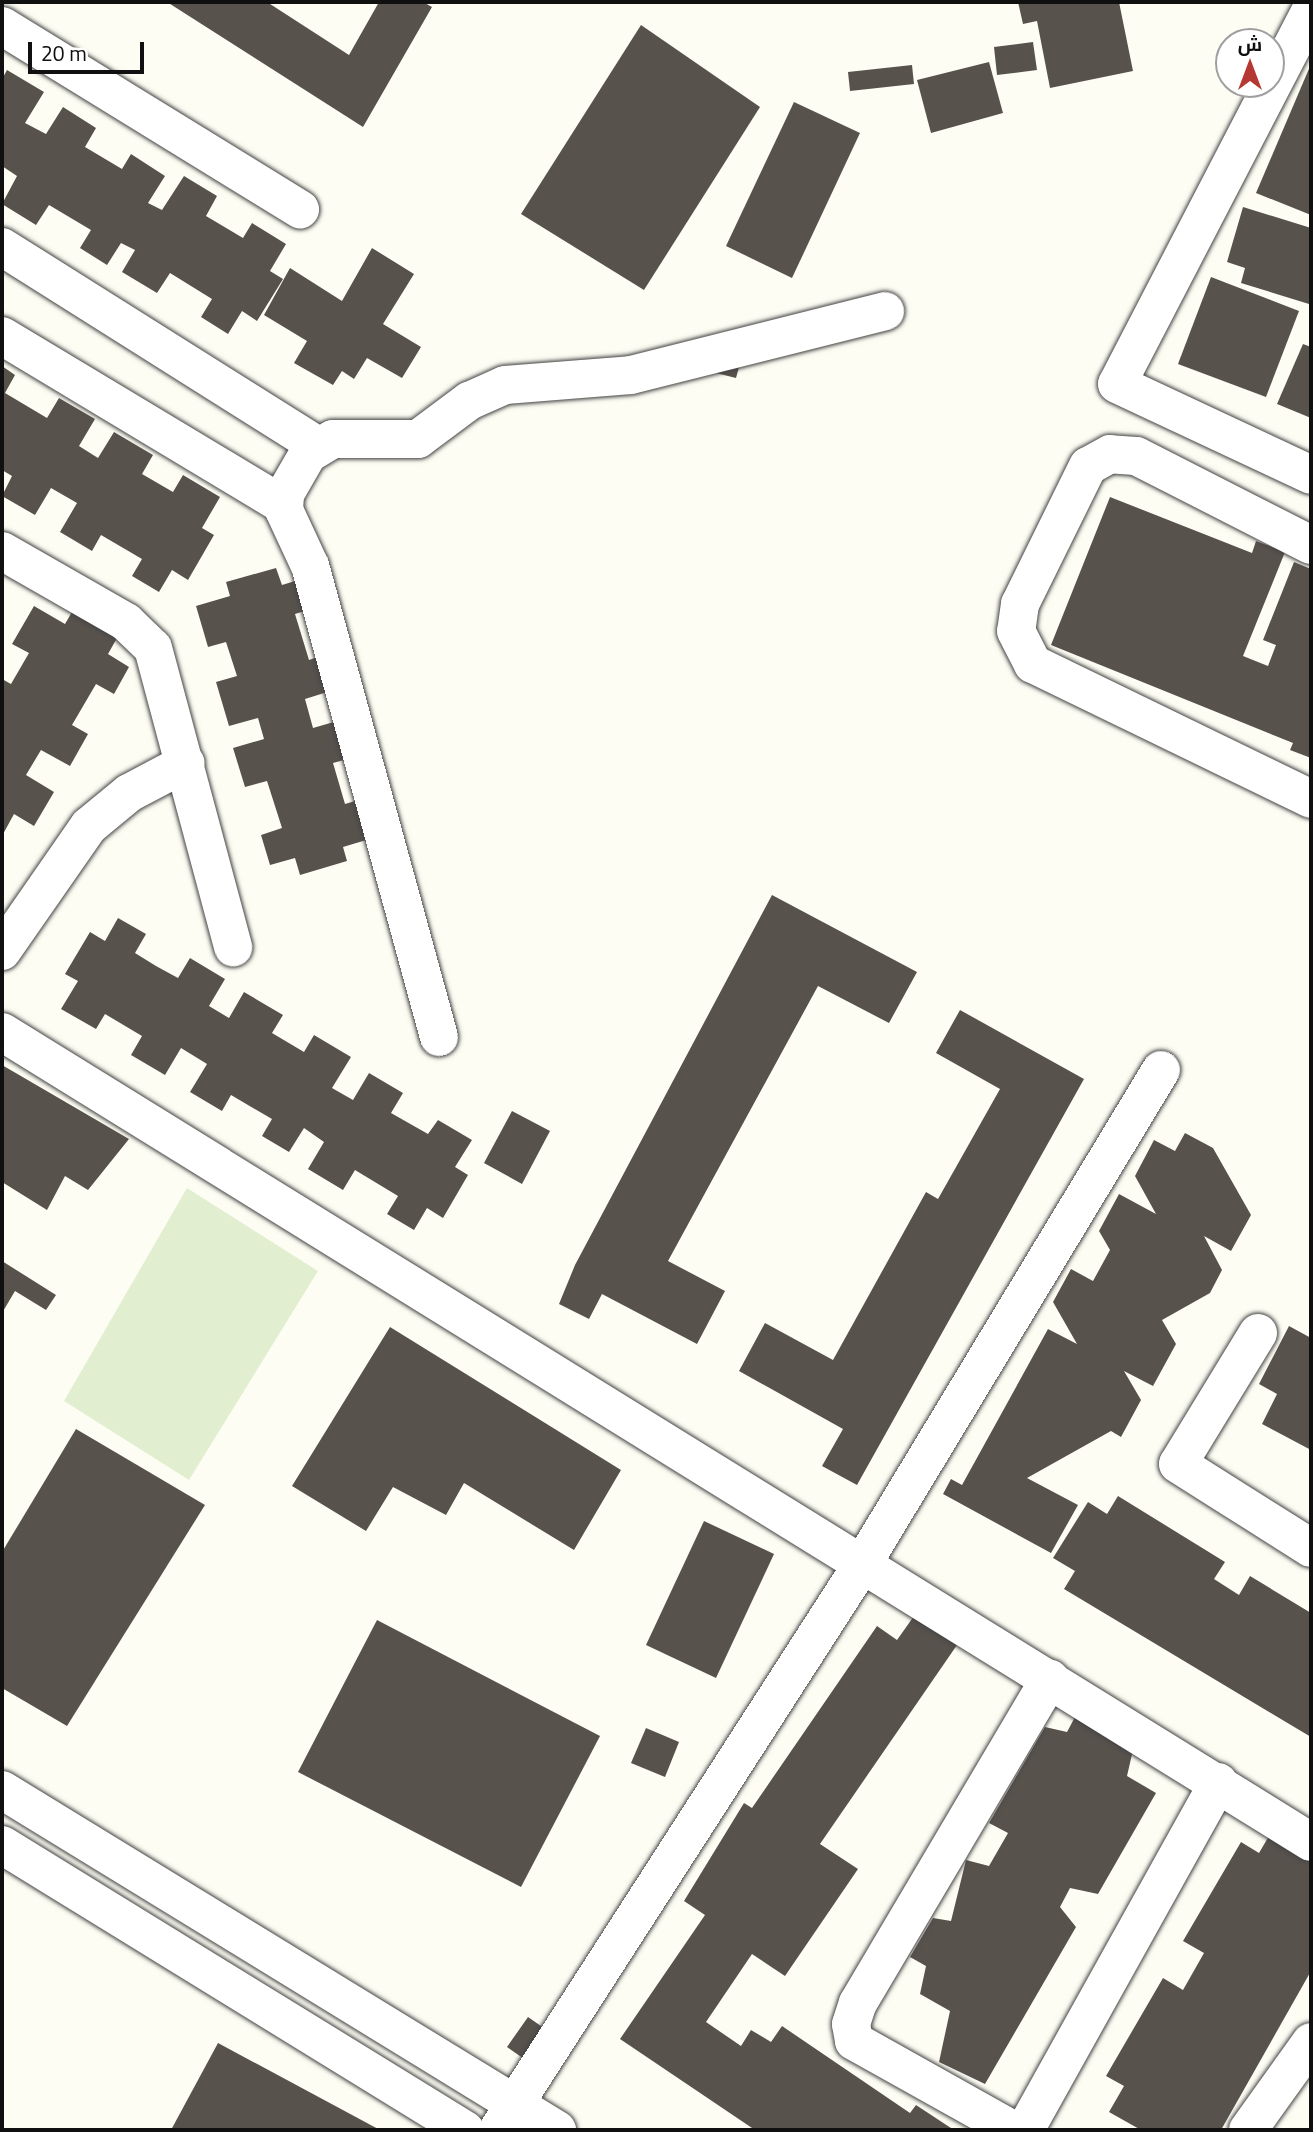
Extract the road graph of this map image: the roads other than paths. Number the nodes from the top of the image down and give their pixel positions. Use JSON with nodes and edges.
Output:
{"nodes":[{"id":1,"x":1311,"y":10,"type":"edge"},
{"id":2,"x":2,"y":26,"type":"edge"},
{"id":3,"x":300,"y":209,"type":"dead end"},
{"id":4,"x":2,"y":247,"type":"edge"},
{"id":5,"x":884,"y":311,"type":"dead end"},
{"id":6,"x":2,"y":336,"type":"edge"},
{"id":7,"x":316,"y":445,"type":"junction"},
{"id":8,"x":1311,"y":475,"type":"edge"},
{"id":9,"x":283,"y":505,"type":"junction"},
{"id":10,"x":1311,"y":545,"type":"edge"},
{"id":11,"x":2,"y":551,"type":"edge"},
{"id":12,"x":186,"y":763,"type":"junction"},
{"id":13,"x":1311,"y":799,"type":"edge"},
{"id":14,"x":233,"y":947,"type":"dead end"},
{"id":15,"x":2,"y":951,"type":"edge"},
{"id":16,"x":2,"y":1032,"type":"edge"},
{"id":17,"x":439,"y":1037,"type":"dead end"},
{"id":18,"x":1161,"y":1069,"type":"dead end"},
{"id":19,"x":1258,"y":1333,"type":"dead end"},
{"id":20,"x":1311,"y":1548,"type":"edge"},
{"id":21,"x":863,"y":1563,"type":"junction"},
{"id":22,"x":1050,"y":1678,"type":"junction"},
{"id":23,"x":1219,"y":1783,"type":"junction"},
{"id":24,"x":2,"y":1790,"type":"edge"},
{"id":25,"x":1311,"y":1842,"type":"edge"},
{"id":26,"x":2,"y":1845,"type":"edge"},
{"id":27,"x":1311,"y":2042,"type":"edge"},
{"id":28,"x":506,"y":2117,"type":"edge"},
{"id":29,"x":465,"y":2130,"type":"edge"},
{"id":30,"x":557,"y":2130,"type":"edge"},
{"id":31,"x":1013,"y":2130,"type":"edge"},
{"id":32,"x":1025,"y":2130,"type":"edge"},
{"id":33,"x":1248,"y":2130,"type":"edge"}],
"edges":[{"from":1,"to":8,"type":"street"},
{"from":2,"to":3,"type":"street"},
{"from":4,"to":7,"type":"street"},
{"from":5,"to":7,"type":"street"},
{"from":6,"to":9,"type":"street"},
{"from":7,"to":9,"type":"street"},
{"from":9,"to":17,"type":"street"},
{"from":10,"to":13,"type":"street"},
{"from":11,"to":12,"type":"street"},
{"from":12,"to":14,"type":"street"},
{"from":12,"to":15,"type":"street"},
{"from":16,"to":21,"type":"street"},
{"from":18,"to":21,"type":"street"},
{"from":19,"to":20,"type":"street"},
{"from":21,"to":22,"type":"street"},
{"from":21,"to":28,"type":"street"},
{"from":22,"to":23,"type":"street"},
{"from":22,"to":31,"type":"street"},
{"from":23,"to":25,"type":"street"},
{"from":23,"to":32,"type":"street"},
{"from":24,"to":28,"type":"street"},
{"from":26,"to":29,"type":"street"},
{"from":27,"to":33,"type":"street"},
{"from":28,"to":30,"type":"street"}]}
